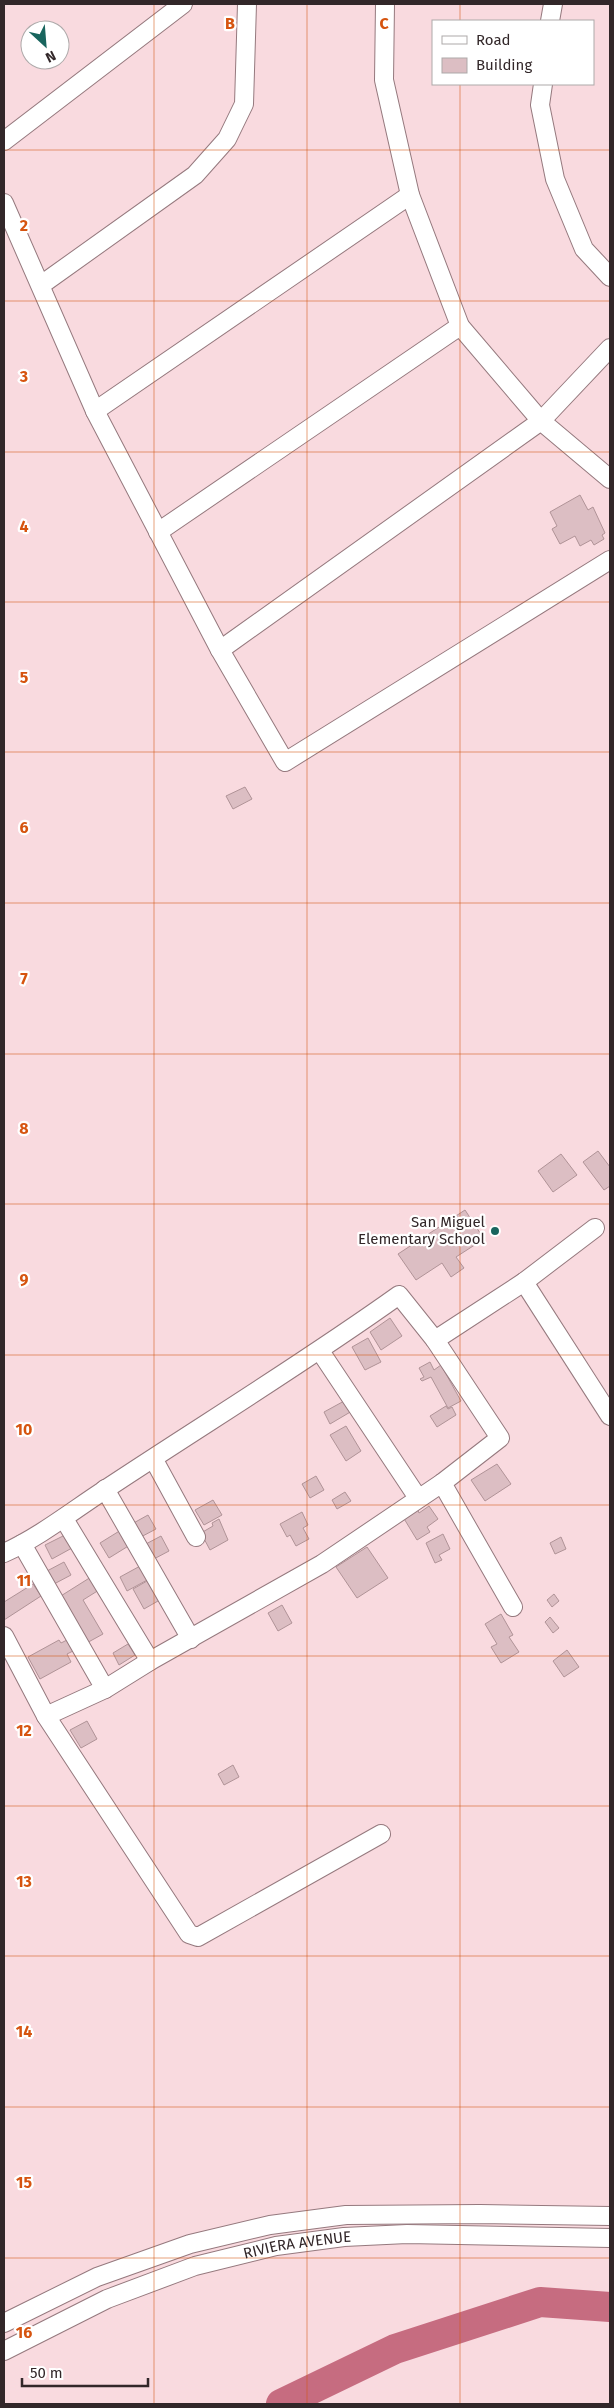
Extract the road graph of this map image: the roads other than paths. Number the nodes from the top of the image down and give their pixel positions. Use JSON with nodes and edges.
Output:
{"nodes":[{"id":1,"x":183,"y":4,"type":"edge"},
{"id":2,"x":247,"y":4,"type":"edge"},
{"id":3,"x":385,"y":4,"type":"edge"},
{"id":4,"x":552,"y":4,"type":"edge"},
{"id":5,"x":550,"y":20,"type":"edge"},
{"id":6,"x":543,"y":85,"type":"edge"},
{"id":7,"x":4,"y":141,"type":"edge"},
{"id":8,"x":410,"y":195,"type":"junction"},
{"id":9,"x":4,"y":203,"type":"edge"},
{"id":10,"x":610,"y":277,"type":"edge"},
{"id":11,"x":41,"y":285,"type":"junction"},
{"id":12,"x":460,"y":326,"type":"junction"},
{"id":13,"x":610,"y":348,"type":"edge"},
{"id":14,"x":94,"y":411,"type":"junction"},
{"id":15,"x":542,"y":421,"type":"junction"},
{"id":16,"x":610,"y":479,"type":"edge"},
{"id":17,"x":158,"y":532,"type":"junction"},
{"id":18,"x":610,"y":560,"type":"edge"},
{"id":19,"x":220,"y":650,"type":"junction"},
{"id":20,"x":595,"y":1228,"type":"dead end"},
{"id":21,"x":524,"y":1282,"type":"junction"},
{"id":22,"x":435,"y":1340,"type":"junction"},
{"id":23,"x":320,"y":1351,"type":"junction"},
{"id":24,"x":610,"y":1416,"type":"edge"},
{"id":25,"x":154,"y":1460,"type":"junction"},
{"id":26,"x":442,"y":1483,"type":"junction"},
{"id":27,"x":105,"y":1489,"type":"junction"},
{"id":28,"x":418,"y":1498,"type":"junction"},
{"id":29,"x":64,"y":1519,"type":"junction"},
{"id":30,"x":196,"y":1537,"type":"dead end"},
{"id":31,"x":22,"y":1544,"type":"junction"},
{"id":32,"x":4,"y":1553,"type":"edge"},
{"id":33,"x":513,"y":1607,"type":"dead end"},
{"id":34,"x":4,"y":1636,"type":"edge"},
{"id":35,"x":191,"y":1639,"type":"junction"},
{"id":36,"x":150,"y":1661,"type":"junction"},
{"id":37,"x":105,"y":1689,"type":"junction"},
{"id":38,"x":46,"y":1716,"type":"junction"},
{"id":39,"x":381,"y":1834,"type":"dead end"},
{"id":40,"x":610,"y":2216,"type":"edge"},
{"id":41,"x":610,"y":2238,"type":"edge"},
{"id":42,"x":4,"y":2323,"type":"edge"},
{"id":43,"x":4,"y":2351,"type":"edge"}],
"edges":[{"from":1,"to":7,"type":"street"},
{"from":2,"to":11,"type":"street"},
{"from":3,"to":8,"type":"street"},
{"from":4,"to":5,"type":"street"},
{"from":6,"to":10,"type":"street"},
{"from":8,"to":12,"type":"street"},
{"from":8,"to":14,"type":"street"},
{"from":9,"to":11,"type":"street"},
{"from":11,"to":14,"type":"street"},
{"from":12,"to":15,"type":"street"},
{"from":12,"to":17,"type":"street"},
{"from":13,"to":15,"type":"street"},
{"from":14,"to":17,"type":"street"},
{"from":15,"to":16,"type":"street"},
{"from":15,"to":19,"type":"street"},
{"from":17,"to":19,"type":"street"},
{"from":18,"to":19,"type":"street"},
{"from":20,"to":21,"type":"street"},
{"from":21,"to":22,"type":"street"},
{"from":21,"to":24,"type":"street"},
{"from":22,"to":23,"type":"street"},
{"from":22,"to":26,"type":"street"},
{"from":23,"to":25,"type":"street"},
{"from":23,"to":28,"type":"street"},
{"from":25,"to":27,"type":"street"},
{"from":25,"to":30,"type":"street"},
{"from":26,"to":28,"type":"street"},
{"from":26,"to":33,"type":"street"},
{"from":27,"to":29,"type":"street"},
{"from":27,"to":35,"type":"street"},
{"from":28,"to":35,"type":"street"},
{"from":29,"to":31,"type":"street"},
{"from":29,"to":36,"type":"street"},
{"from":31,"to":32,"type":"street"},
{"from":31,"to":37,"type":"street"},
{"from":34,"to":38,"type":"street"},
{"from":35,"to":36,"type":"street"},
{"from":36,"to":37,"type":"street"},
{"from":37,"to":38,"type":"street"},
{"from":38,"to":39,"type":"street"},
{"from":40,"to":42,"type":"street","name":"RIVIERA AVENUE"},
{"from":41,"to":43,"type":"street","name":"RIVIERA AVENUE"}]}
